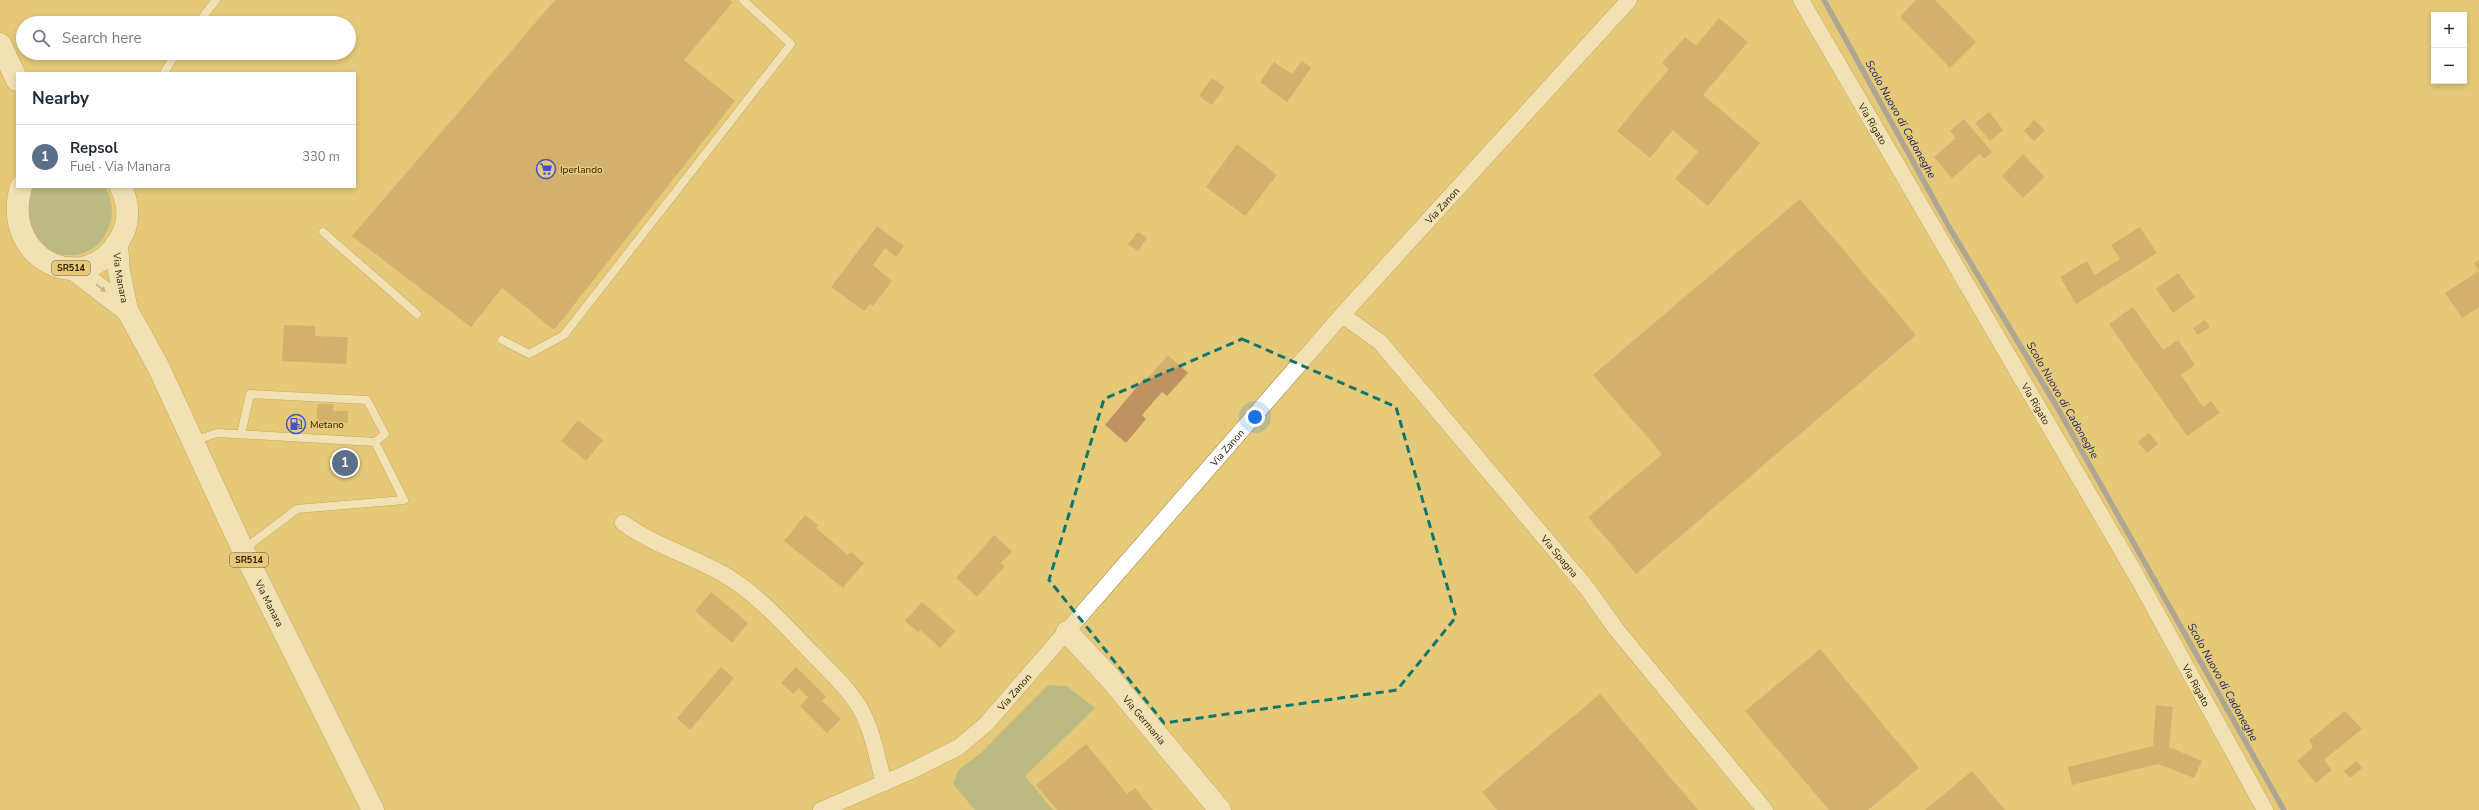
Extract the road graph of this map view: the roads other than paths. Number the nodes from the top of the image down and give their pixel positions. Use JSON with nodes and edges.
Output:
{"nodes":[{"id":1,"x":216,"y":0,"type":"edge"},
{"id":2,"x":743,"y":0,"type":"edge"},
{"id":3,"x":1629,"y":0,"type":"edge"},
{"id":4,"x":1801,"y":0,"type":"edge"},
{"id":5,"x":203,"y":16,"type":"edge"},
{"id":6,"x":0,"y":44,"type":"edge"},
{"id":7,"x":172,"y":60,"type":"edge"},
{"id":8,"x":165,"y":72,"type":"edge"},
{"id":9,"x":16,"y":78,"type":"edge"},
{"id":10,"x":21,"y":188,"type":"edge"},
{"id":11,"x":121,"y":188,"type":"edge"},
{"id":12,"x":323,"y":232,"type":"dead end"},
{"id":13,"x":116,"y":245,"type":"junction"},
{"id":14,"x":72,"y":268,"type":"junction"},
{"id":15,"x":127,"y":310,"type":"junction"},
{"id":16,"x":417,"y":314,"type":"dead end"},
{"id":17,"x":1342,"y":315,"type":"junction"},
{"id":18,"x":502,"y":340,"type":"dead end"},
{"id":19,"x":240,"y":434,"type":"junction"},
{"id":20,"x":192,"y":442,"type":"junction"},
{"id":21,"x":375,"y":442,"type":"junction"},
{"id":22,"x":623,"y":523,"type":"dead end"},
{"id":23,"x":243,"y":550,"type":"junction"},
{"id":24,"x":1066,"y":632,"type":"junction"},
{"id":25,"x":884,"y":783,"type":"junction"},
{"id":26,"x":373,"y":810,"type":"edge"},
{"id":27,"x":821,"y":810,"type":"edge"},
{"id":28,"x":1220,"y":810,"type":"edge"},
{"id":29,"x":1765,"y":810,"type":"edge"},
{"id":30,"x":2265,"y":810,"type":"edge"}],
"edges":[{"from":1,"to":5,"type":"lane"},
{"from":2,"to":18,"type":"lane"},
{"from":3,"to":17,"type":"street","name":"Via Zanon"},
{"from":4,"to":30,"type":"street","name":"Via Rigato"},
{"from":6,"to":9,"type":"main road"},
{"from":7,"to":8,"type":"lane"},
{"from":10,"to":14,"type":"main road","number":"SR514"},
{"from":11,"to":13,"type":"main road","number":"SR514"},
{"from":12,"to":16,"type":"lane"},
{"from":13,"to":14,"type":"main road","number":"SR514"},
{"from":13,"to":15,"type":"main road","name":"Via Manara","number":"SR514"},
{"from":14,"to":15,"type":"main road","name":"Via Manara","number":"SR514","one_way":true},
{"from":15,"to":20,"type":"main road","name":"Via Manara","number":"SR514"},
{"from":17,"to":24,"type":"street","name":"Via Zanon"},
{"from":17,"to":29,"type":"street","name":"Via Spagna"},
{"from":19,"to":20,"type":"lane"},
{"from":19,"to":21,"type":"lane"},
{"from":19,"to":21,"type":"lane"},
{"from":20,"to":23,"type":"main road","name":"Via Manara","number":"SR514"},
{"from":21,"to":23,"type":"lane"},
{"from":22,"to":25,"type":"street"},
{"from":23,"to":26,"type":"main road","name":"Via Manara","number":"SR514"},
{"from":24,"to":25,"type":"street","name":"Via Zanon"},
{"from":24,"to":28,"type":"main road","name":"Via Germania"},
{"from":25,"to":27,"type":"street","name":"Via Zanon"}]}
